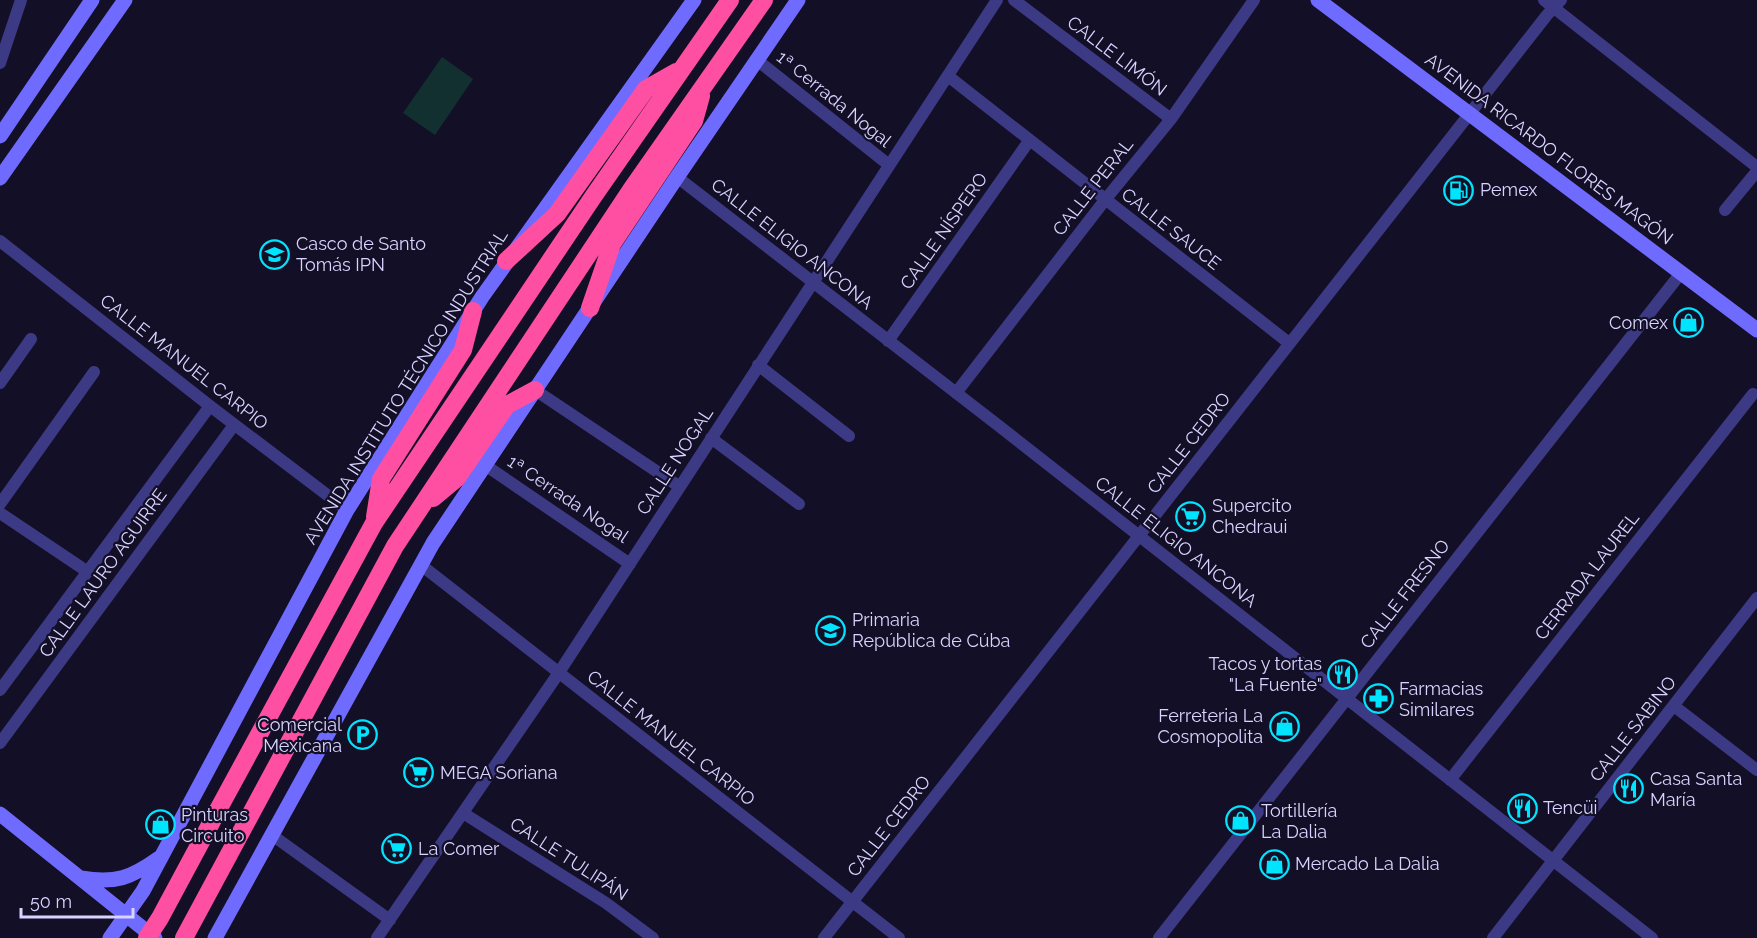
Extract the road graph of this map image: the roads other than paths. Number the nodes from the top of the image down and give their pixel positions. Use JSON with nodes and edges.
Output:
{"nodes":[{"id":1,"x":21,"y":0,"type":"edge"},
{"id":2,"x":92,"y":0,"type":"edge"},
{"id":3,"x":125,"y":0,"type":"edge"},
{"id":4,"x":694,"y":0,"type":"edge"},
{"id":5,"x":730,"y":0,"type":"edge"},
{"id":6,"x":764,"y":0,"type":"edge"},
{"id":7,"x":798,"y":0,"type":"edge"},
{"id":8,"x":997,"y":0,"type":"edge"},
{"id":9,"x":1014,"y":0,"type":"edge"},
{"id":10,"x":1254,"y":0,"type":"edge"},
{"id":11,"x":1318,"y":0,"type":"edge"},
{"id":12,"x":1544,"y":0,"type":"edge"},
{"id":13,"x":1558,"y":4,"type":"edge"},
{"id":14,"x":82,"y":15,"type":"junction"},
{"id":15,"x":105,"y":30,"type":"junction"},
{"id":16,"x":757,"y":60,"type":"junction"},
{"id":17,"x":0,"y":63,"type":"edge"},
{"id":18,"x":681,"y":70,"type":"junction"},
{"id":19,"x":948,"y":76,"type":"junction"},
{"id":20,"x":705,"y":82,"type":"junction"},
{"id":21,"x":1470,"y":114,"type":"junction"},
{"id":22,"x":1170,"y":119,"type":"junction"},
{"id":23,"x":0,"y":136,"type":"edge"},
{"id":24,"x":1029,"y":141,"type":"junction"},
{"id":25,"x":889,"y":165,"type":"junction"},
{"id":26,"x":1757,"y":169,"type":"edge"},
{"id":27,"x":677,"y":177,"type":"junction"},
{"id":28,"x":0,"y":178,"type":"edge"},
{"id":29,"x":1105,"y":200,"type":"junction"},
{"id":30,"x":1725,"y":210,"type":"dead end"},
{"id":31,"x":0,"y":241,"type":"edge"},
{"id":32,"x":506,"y":261,"type":"junction"},
{"id":33,"x":1681,"y":273,"type":"junction"},
{"id":34,"x":813,"y":282,"type":"junction"},
{"id":35,"x":590,"y":308,"type":"junction"},
{"id":36,"x":473,"y":311,"type":"junction"},
{"id":37,"x":1757,"y":330,"type":"edge"},
{"id":38,"x":31,"y":339,"type":"dead end"},
{"id":39,"x":888,"y":341,"type":"junction"},
{"id":40,"x":1289,"y":343,"type":"junction"},
{"id":41,"x":758,"y":365,"type":"junction"},
{"id":42,"x":94,"y":372,"type":"dead end"},
{"id":43,"x":0,"y":383,"type":"edge"},
{"id":44,"x":535,"y":390,"type":"junction"},
{"id":45,"x":956,"y":393,"type":"junction"},
{"id":46,"x":1753,"y":394,"type":"dead end"},
{"id":47,"x":210,"y":406,"type":"junction"},
{"id":48,"x":234,"y":425,"type":"junction"},
{"id":49,"x":849,"y":436,"type":"dead end"},
{"id":50,"x":711,"y":438,"type":"junction"},
{"id":51,"x":485,"y":465,"type":"junction"},
{"id":52,"x":680,"y":487,"type":"junction"},
{"id":53,"x":0,"y":504,"type":"edge"},
{"id":54,"x":800,"y":504,"type":"dead end"},
{"id":55,"x":347,"y":510,"type":"junction"},
{"id":56,"x":418,"y":510,"type":"junction"},
{"id":57,"x":0,"y":513,"type":"edge"},
{"id":58,"x":374,"y":523,"type":"junction"},
{"id":59,"x":1139,"y":537,"type":"junction"},
{"id":60,"x":630,"y":564,"type":"junction"},
{"id":61,"x":421,"y":565,"type":"junction"},
{"id":62,"x":88,"y":572,"type":"junction"},
{"id":63,"x":1757,"y":598,"type":"edge"},
{"id":64,"x":558,"y":674,"type":"junction"},
{"id":65,"x":0,"y":690,"type":"edge"},
{"id":66,"x":1346,"y":698,"type":"junction"},
{"id":67,"x":1674,"y":706,"type":"junction"},
{"id":68,"x":0,"y":743,"type":"edge"},
{"id":69,"x":1757,"y":770,"type":"edge"},
{"id":70,"x":1450,"y":780,"type":"junction"},
{"id":71,"x":463,"y":813,"type":"junction"},
{"id":72,"x":0,"y":814,"type":"edge"},
{"id":73,"x":272,"y":835,"type":"junction"},
{"id":74,"x":161,"y":856,"type":"junction"},
{"id":75,"x":1553,"y":861,"type":"junction"},
{"id":76,"x":80,"y":878,"type":"junction"},
{"id":77,"x":853,"y":902,"type":"junction"},
{"id":78,"x":127,"y":915,"type":"junction"},
{"id":79,"x":390,"y":920,"type":"junction"},
{"id":80,"x":110,"y":938,"type":"edge"},
{"id":81,"x":147,"y":938,"type":"edge"},
{"id":82,"x":154,"y":938,"type":"edge"},
{"id":83,"x":184,"y":938,"type":"edge"},
{"id":84,"x":215,"y":938,"type":"edge"},
{"id":85,"x":377,"y":938,"type":"edge"},
{"id":86,"x":653,"y":938,"type":"edge"},
{"id":87,"x":824,"y":938,"type":"edge"},
{"id":88,"x":899,"y":938,"type":"edge"},
{"id":89,"x":1159,"y":938,"type":"edge"},
{"id":90,"x":1493,"y":938,"type":"edge"},
{"id":91,"x":1652,"y":938,"type":"edge"}],
"edges":[{"from":1,"to":17,"type":"street"},
{"from":2,"to":14,"type":"main road"},
{"from":3,"to":15,"type":"main road"},
{"from":4,"to":32,"type":"main road","name":"AVENIDA INSTITUTO TÉCNICO INDUSTRIAL"},
{"from":5,"to":18,"type":"highway"},
{"from":6,"to":20,"type":"highway"},
{"from":7,"to":16,"type":"main road"},
{"from":8,"to":19,"type":"street","name":"CALLE NOGAL"},
{"from":9,"to":22,"type":"street","name":"CALLE LIMÓN"},
{"from":10,"to":22,"type":"street","name":"CALLE PERAL"},
{"from":11,"to":21,"type":"main road","name":"AVENIDA RICARDO FLORES MAGÓN"},
{"from":12,"to":13,"type":"street"},
{"from":13,"to":21,"type":"street","name":"CALLE CEDRO"},
{"from":13,"to":26,"type":"street"},
{"from":14,"to":15,"type":"main road"},
{"from":14,"to":23,"type":"main road"},
{"from":15,"to":28,"type":"main road"},
{"from":16,"to":25,"type":"street","name":"1ª Cerrada Nogal"},
{"from":16,"to":27,"type":"main road"},
{"from":18,"to":32,"type":"highway"},
{"from":18,"to":58,"type":"highway"},
{"from":19,"to":24,"type":"street","name":"CALLE SAUCE"},
{"from":19,"to":25,"type":"street","name":"CALLE NOGAL"},
{"from":20,"to":35,"type":"highway"},
{"from":20,"to":56,"type":"highway"},
{"from":21,"to":33,"type":"main road","name":"AVENIDA RICARDO FLORES MAGÓN"},
{"from":21,"to":40,"type":"street","name":"CALLE CEDRO"},
{"from":22,"to":29,"type":"street","name":"CALLE PERAL"},
{"from":24,"to":29,"type":"street","name":"CALLE SAUCE"},
{"from":24,"to":39,"type":"street","name":"CALLE NÍSPERO"},
{"from":25,"to":34,"type":"street","name":"CALLE NOGAL"},
{"from":26,"to":30,"type":"street"},
{"from":27,"to":34,"type":"street","name":"CALLE ELIGIO ANCONA"},
{"from":27,"to":35,"type":"main road"},
{"from":29,"to":40,"type":"street","name":"CALLE SAUCE"},
{"from":29,"to":45,"type":"street","name":"CALLE PERAL"},
{"from":31,"to":47,"type":"street","name":"CALLE MANUEL CARPIO"},
{"from":32,"to":36,"type":"main road","name":"AVENIDA INSTITUTO TÉCNICO INDUSTRIAL"},
{"from":33,"to":37,"type":"main road","name":"AVENIDA RICARDO FLORES MAGÓN"},
{"from":33,"to":66,"type":"street","name":"CALLE FRESNO"},
{"from":34,"to":39,"type":"street","name":"CALLE ELIGIO ANCONA"},
{"from":34,"to":41,"type":"street","name":"CALLE NOGAL"},
{"from":35,"to":44,"type":"main road"},
{"from":36,"to":55,"type":"main road","name":"AVENIDA INSTITUTO TÉCNICO INDUSTRIAL"},
{"from":36,"to":58,"type":"highway"},
{"from":38,"to":43,"type":"street"},
{"from":39,"to":45,"type":"street","name":"CALLE ELIGIO ANCONA"},
{"from":40,"to":59,"type":"street","name":"CALLE CEDRO"},
{"from":41,"to":49,"type":"street"},
{"from":41,"to":50,"type":"street","name":"CALLE NOGAL"},
{"from":42,"to":53,"type":"street"},
{"from":44,"to":51,"type":"main road"},
{"from":44,"to":52,"type":"street"},
{"from":44,"to":56,"type":"highway"},
{"from":45,"to":59,"type":"street","name":"CALLE ELIGIO ANCONA"},
{"from":46,"to":70,"type":"street","name":"CERRADA LAUREL"},
{"from":47,"to":48,"type":"street","name":"CALLE MANUEL CARPIO"},
{"from":47,"to":62,"type":"street","name":"CALLE LAURO AGUIRRE"},
{"from":48,"to":55,"type":"street","name":"CALLE MANUEL CARPIO"},
{"from":48,"to":68,"type":"street","name":"CALLE LAURO AGUIRRE"},
{"from":50,"to":52,"type":"street","name":"CALLE NOGAL"},
{"from":50,"to":54,"type":"street"},
{"from":51,"to":60,"type":"street","name":"1ª Cerrada Nogal"},
{"from":51,"to":61,"type":"main road"},
{"from":52,"to":60,"type":"street","name":"CALLE NOGAL"},
{"from":55,"to":74,"type":"main road","name":"AVENIDA INSTITUTO TÉCNICO INDUSTRIAL"},
{"from":56,"to":83,"type":"highway"},
{"from":57,"to":62,"type":"street"},
{"from":58,"to":81,"type":"highway","bridge":true},
{"from":59,"to":66,"type":"street","name":"CALLE ELIGIO ANCONA"},
{"from":59,"to":77,"type":"street","name":"CALLE CEDRO"},
{"from":60,"to":64,"type":"street","name":"CALLE NOGAL"},
{"from":61,"to":64,"type":"street","name":"CALLE MANUEL CARPIO"},
{"from":61,"to":73,"type":"main road"},
{"from":62,"to":65,"type":"street","name":"CALLE LAURO AGUIRRE"},
{"from":63,"to":67,"type":"street","name":"CALLE SABINO"},
{"from":64,"to":71,"type":"street","name":"CALLE NOGAL"},
{"from":64,"to":77,"type":"street","name":"CALLE MANUEL CARPIO"},
{"from":66,"to":70,"type":"street","name":"CALLE ELIGIO ANCONA"},
{"from":66,"to":89,"type":"street","name":"CALLE FRESNO"},
{"from":67,"to":69,"type":"street"},
{"from":67,"to":75,"type":"street","name":"CALLE SABINO"},
{"from":70,"to":75,"type":"street","name":"CALLE ELIGIO ANCONA"},
{"from":71,"to":79,"type":"street","name":"CALLE NOGAL"},
{"from":71,"to":86,"type":"street","name":"CALLE TULIPÁN"},
{"from":72,"to":76,"type":"main road"},
{"from":73,"to":79,"type":"street"},
{"from":73,"to":84,"type":"main road"},
{"from":74,"to":76,"type":"main road"},
{"from":74,"to":78,"type":"main road","name":"AVENIDA INSTITUTO TÉCNICO INDUSTRIAL"},
{"from":75,"to":90,"type":"street","name":"CALLE SABINO"},
{"from":75,"to":91,"type":"street","name":"CALLE ELIGIO ANCONA"},
{"from":76,"to":78,"type":"main road"},
{"from":77,"to":87,"type":"street","name":"CALLE CEDRO"},
{"from":77,"to":88,"type":"street","name":"CALLE MANUEL CARPIO"},
{"from":78,"to":80,"type":"main road","name":"AVENIDA INSTITUTO TÉCNICO INDUSTRIAL"},
{"from":78,"to":82,"type":"main road"},
{"from":79,"to":85,"type":"street","name":"CALLE NOGAL"}]}
